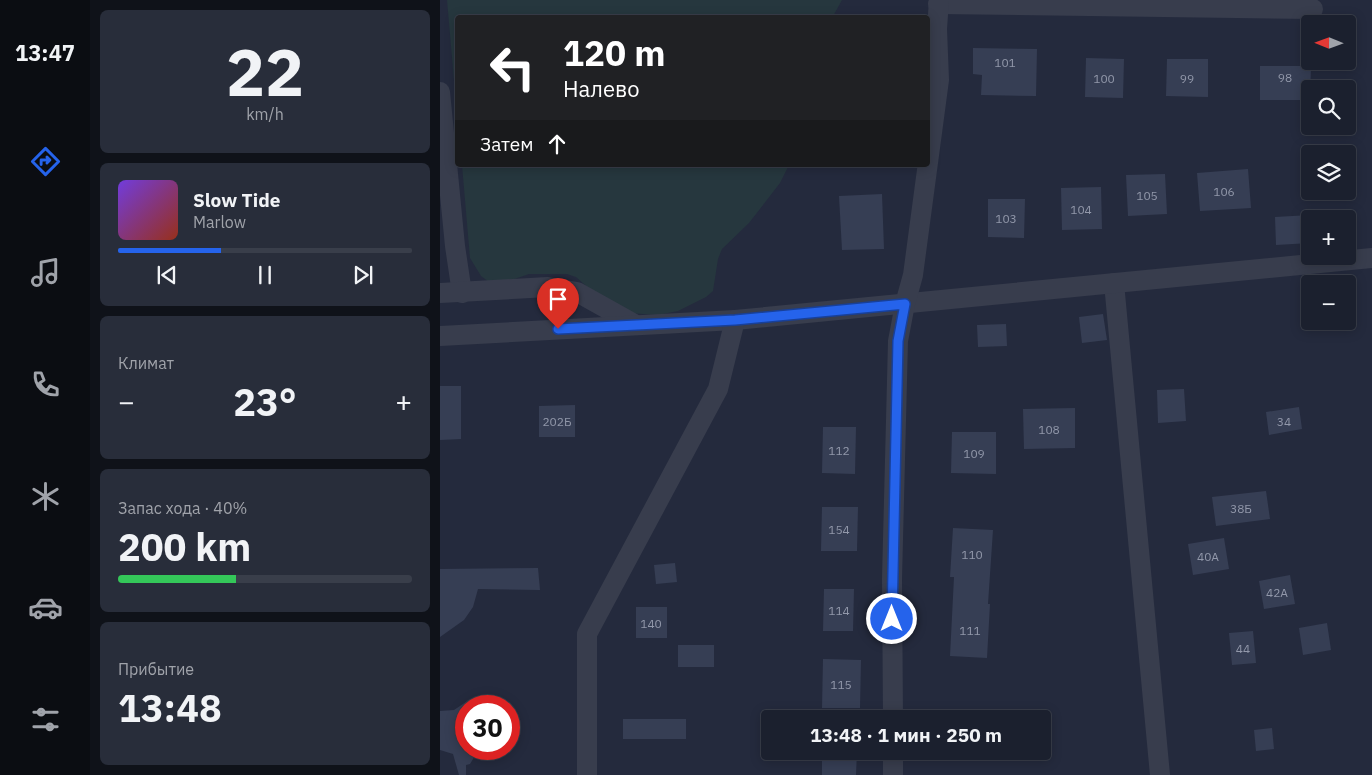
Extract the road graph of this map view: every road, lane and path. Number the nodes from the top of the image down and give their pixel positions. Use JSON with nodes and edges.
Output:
{"nodes":[{"id":1,"x":939,"y":2,"type":"edge"},
{"id":2,"x":1313,"y":9,"type":"dead end"},
{"id":3,"x":440,"y":92,"type":"edge"},
{"id":4,"x":930,"y":148,"type":"edge"},
{"id":5,"x":927,"y":167,"type":"edge"},
{"id":6,"x":1372,"y":258,"type":"edge"},
{"id":7,"x":1114,"y":283,"type":"junction"},
{"id":8,"x":440,"y":293,"type":"edge"},
{"id":9,"x":462,"y":293,"type":"junction"},
{"id":10,"x":905,"y":304,"type":"junction"},
{"id":11,"x":735,"y":320,"type":"junction"},
{"id":12,"x":636,"y":325,"type":"junction"},
{"id":13,"x":440,"y":336,"type":"edge"},
{"id":14,"x":893,"y":710,"type":"edge"},
{"id":15,"x":893,"y":760,"type":"edge"},
{"id":16,"x":587,"y":775,"type":"edge"},
{"id":17,"x":893,"y":775,"type":"edge"},
{"id":18,"x":1160,"y":775,"type":"edge"}],
"edges":[{"from":1,"to":2,"type":"street"},
{"from":1,"to":4,"type":"street"},
{"from":3,"to":9,"type":"street"},
{"from":5,"to":10,"type":"street"},
{"from":6,"to":7,"type":"street"},
{"from":7,"to":10,"type":"street"},
{"from":7,"to":18,"type":"street"},
{"from":8,"to":9,"type":"street"},
{"from":9,"to":12,"type":"street"},
{"from":10,"to":11,"type":"street"},
{"from":10,"to":14,"type":"street"},
{"from":11,"to":12,"type":"street"},
{"from":11,"to":16,"type":"street"},
{"from":12,"to":13,"type":"street"},
{"from":15,"to":17,"type":"street"}]}
